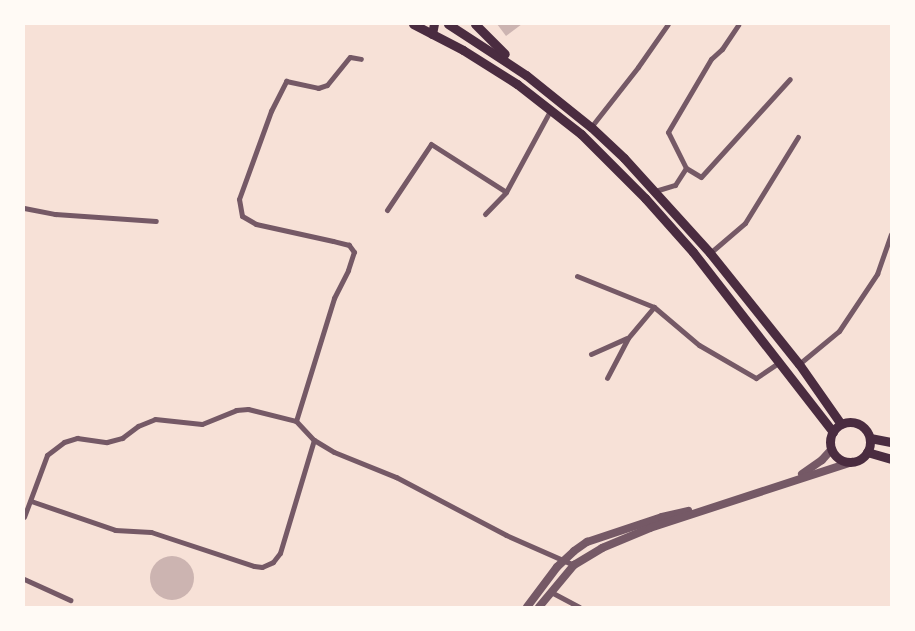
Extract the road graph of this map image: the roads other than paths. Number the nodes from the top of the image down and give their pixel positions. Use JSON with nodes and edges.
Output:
{"nodes":[{"id":1,"x":413,"y":24,"type":"edge"},
{"id":2,"x":429,"y":24,"type":"edge"},
{"id":3,"x":434,"y":24,"type":"edge"},
{"id":4,"x":448,"y":24,"type":"edge"},
{"id":5,"x":475,"y":24,"type":"edge"},
{"id":6,"x":668,"y":24,"type":"edge"},
{"id":7,"x":738,"y":25,"type":"dead end"},
{"id":8,"x":432,"y":34,"type":"junction"},
{"id":9,"x":361,"y":60,"type":"dead end"},
{"id":10,"x":526,"y":75,"type":"junction"},
{"id":11,"x":790,"y":79,"type":"dead end"},
{"id":12,"x":550,"y":111,"type":"junction"},
{"id":13,"x":591,"y":127,"type":"junction"},
{"id":14,"x":798,"y":138,"type":"dead end"},
{"id":15,"x":686,"y":168,"type":"junction"},
{"id":16,"x":655,"y":190,"type":"junction"},
{"id":17,"x":506,"y":192,"type":"junction"},
{"id":18,"x":24,"y":208,"type":"edge"},
{"id":19,"x":387,"y":210,"type":"dead end"},
{"id":20,"x":485,"y":214,"type":"dead end"},
{"id":21,"x":156,"y":221,"type":"dead end"},
{"id":22,"x":891,"y":234,"type":"edge"},
{"id":23,"x":710,"y":253,"type":"junction"},
{"id":24,"x":578,"y":276,"type":"dead end"},
{"id":25,"x":654,"y":306,"type":"junction"},
{"id":26,"x":628,"y":338,"type":"junction"},
{"id":27,"x":591,"y":354,"type":"dead end"},
{"id":28,"x":778,"y":363,"type":"junction"},
{"id":29,"x":799,"y":364,"type":"junction"},
{"id":30,"x":607,"y":378,"type":"dead end"},
{"id":31,"x":296,"y":420,"type":"junction"},
{"id":32,"x":841,"y":424,"type":"junction"},
{"id":33,"x":833,"y":432,"type":"junction"},
{"id":34,"x":870,"y":438,"type":"junction"},
{"id":35,"x":314,"y":440,"type":"junction"},
{"id":36,"x":891,"y":442,"type":"edge"},
{"id":37,"x":832,"y":450,"type":"junction"},
{"id":38,"x":867,"y":452,"type":"junction"},
{"id":39,"x":891,"y":459,"type":"edge"},
{"id":40,"x":852,"y":462,"type":"junction"},
{"id":41,"x":780,"y":485,"type":"junction"},
{"id":42,"x":31,"y":500,"type":"junction"},
{"id":43,"x":732,"y":500,"type":"junction"},
{"id":44,"x":24,"y":517,"type":"edge"},
{"id":45,"x":564,"y":560,"type":"junction"},
{"id":46,"x":574,"y":565,"type":"junction"},
{"id":47,"x":24,"y":579,"type":"edge"},
{"id":48,"x":551,"y":592,"type":"junction"},
{"id":49,"x":70,"y":600,"type":"dead end"},
{"id":50,"x":527,"y":607,"type":"edge"},
{"id":51,"x":539,"y":607,"type":"edge"},
{"id":52,"x":579,"y":607,"type":"edge"}],
"edges":[{"from":1,"to":8,"type":"main road"},
{"from":2,"to":8,"type":"main road"},
{"from":3,"to":8,"type":"main road"},
{"from":4,"to":10,"type":"main road"},
{"from":5,"to":10,"type":"main road"},
{"from":6,"to":13,"type":"street"},
{"from":7,"to":15,"type":"street"},
{"from":8,"to":12,"type":"main road"},
{"from":9,"to":31,"type":"street"},
{"from":10,"to":13,"type":"main road"},
{"from":11,"to":15,"type":"street"},
{"from":12,"to":17,"type":"street"},
{"from":12,"to":28,"type":"main road"},
{"from":13,"to":16,"type":"main road"},
{"from":14,"to":23,"type":"street"},
{"from":15,"to":16,"type":"street"},
{"from":16,"to":23,"type":"main road"},
{"from":17,"to":19,"type":"street"},
{"from":17,"to":20,"type":"street"},
{"from":18,"to":21,"type":"street"},
{"from":22,"to":29,"type":"street"},
{"from":23,"to":29,"type":"main road"},
{"from":24,"to":25,"type":"street"},
{"from":25,"to":26,"type":"street"},
{"from":25,"to":28,"type":"street"},
{"from":26,"to":27,"type":"street"},
{"from":26,"to":30,"type":"street"},
{"from":28,"to":33,"type":"main road"},
{"from":29,"to":32,"type":"main road"},
{"from":31,"to":35,"type":"street"},
{"from":31,"to":42,"type":"street"},
{"from":32,"to":33,"type":"main road"},
{"from":32,"to":34,"type":"main road"},
{"from":33,"to":37,"type":"main road"},
{"from":34,"to":36,"type":"main road"},
{"from":34,"to":38,"type":"main road"},
{"from":35,"to":42,"type":"street"},
{"from":35,"to":45,"type":"street"},
{"from":37,"to":40,"type":"main road"},
{"from":37,"to":41,"type":"street"},
{"from":38,"to":39,"type":"main road"},
{"from":38,"to":40,"type":"main road"},
{"from":40,"to":41,"type":"street"},
{"from":41,"to":43,"type":"street"},
{"from":42,"to":44,"type":"street"},
{"from":43,"to":45,"type":"street"},
{"from":43,"to":46,"type":"street"},
{"from":45,"to":46,"type":"street"},
{"from":45,"to":50,"type":"street"},
{"from":46,"to":48,"type":"street"},
{"from":47,"to":49,"type":"street"},
{"from":48,"to":51,"type":"street"},
{"from":48,"to":52,"type":"street"}]}
